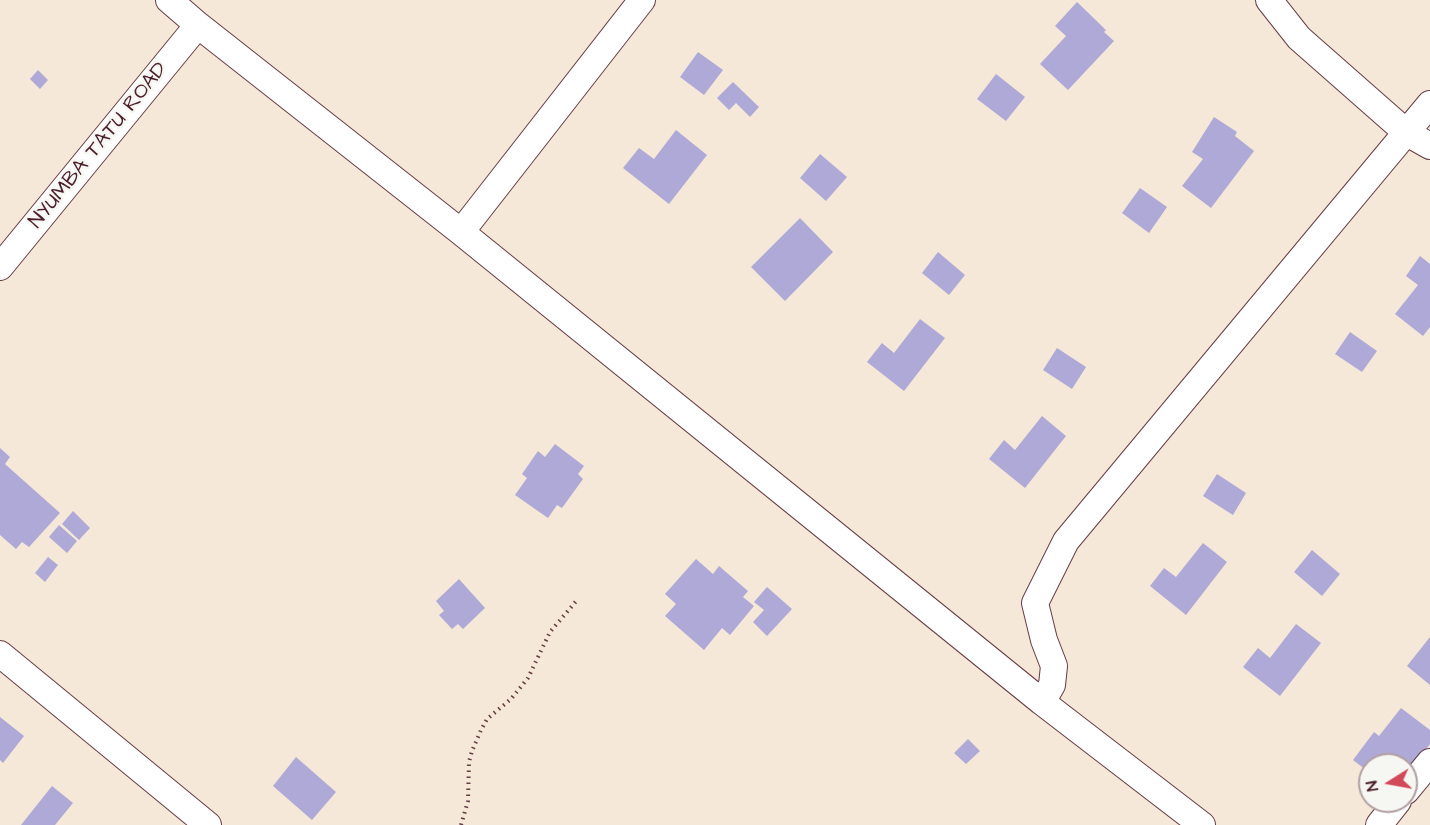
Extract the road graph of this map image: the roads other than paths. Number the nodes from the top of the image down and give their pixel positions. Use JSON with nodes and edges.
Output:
{"nodes":[{"id":1,"x":169,"y":0,"type":"edge"},
{"id":2,"x":642,"y":0,"type":"edge"},
{"id":3,"x":1269,"y":0,"type":"edge"},
{"id":4,"x":198,"y":25,"type":"junction"},
{"id":5,"x":1430,"y":104,"type":"edge"},
{"id":6,"x":1407,"y":133,"type":"junction"},
{"id":7,"x":1430,"y":146,"type":"edge"},
{"id":8,"x":461,"y":232,"type":"junction"},
{"id":9,"x":0,"y":267,"type":"edge"},
{"id":10,"x":0,"y":654,"type":"edge"},
{"id":11,"x":1042,"y":702,"type":"junction"},
{"id":12,"x":1430,"y":762,"type":"edge"},
{"id":13,"x":1418,"y":776,"type":"edge"},
{"id":14,"x":1388,"y":813,"type":"edge"},
{"id":15,"x":208,"y":825,"type":"edge"},
{"id":16,"x":1202,"y":825,"type":"edge"},
{"id":17,"x":1379,"y":825,"type":"edge"}],
"edges":[{"from":1,"to":4,"type":"street"},
{"from":2,"to":8,"type":"street"},
{"from":3,"to":6,"type":"street"},
{"from":4,"to":8,"type":"street"},
{"from":4,"to":9,"type":"street","name":"NYUMBA TATU ROAD"},
{"from":5,"to":6,"type":"street"},
{"from":6,"to":7,"type":"street"},
{"from":6,"to":11,"type":"street"},
{"from":8,"to":11,"type":"street"},
{"from":10,"to":15,"type":"street"},
{"from":11,"to":16,"type":"street"},
{"from":12,"to":13,"type":"street"},
{"from":14,"to":17,"type":"street"}]}
